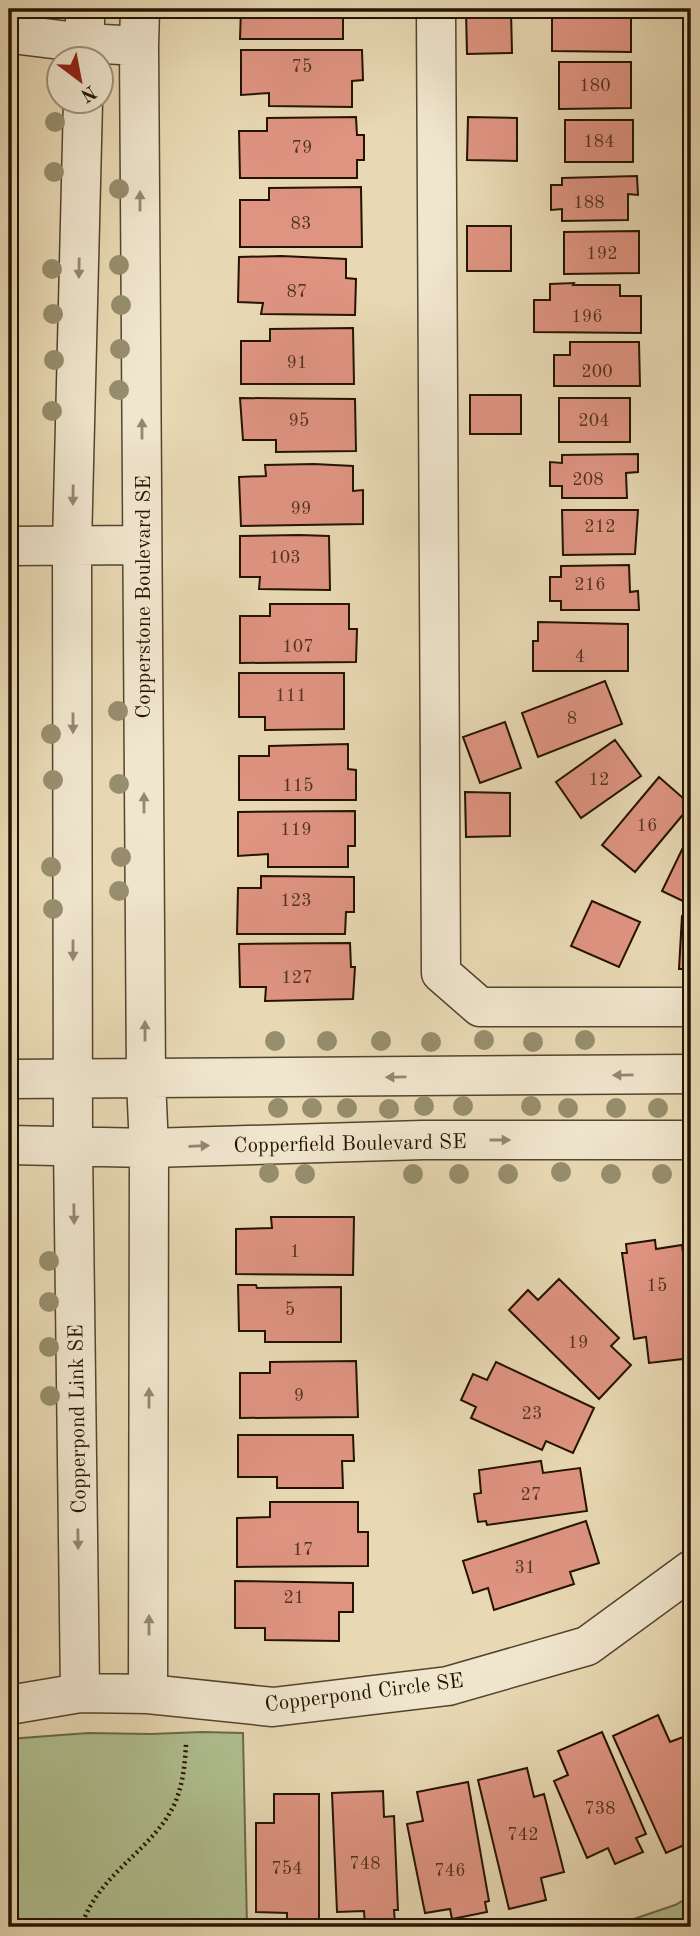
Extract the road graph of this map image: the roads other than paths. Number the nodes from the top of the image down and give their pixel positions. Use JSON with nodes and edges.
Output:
{"nodes":[{"id":1,"x":140,"y":9,"type":"edge"},
{"id":2,"x":436,"y":9,"type":"edge"},
{"id":3,"x":9,"y":32,"type":"edge"},
{"id":4,"x":85,"y":37,"type":"edge"},
{"id":5,"x":139,"y":46,"type":"junction"},
{"id":6,"x":83,"y":116,"type":"edge"},
{"id":7,"x":9,"y":545,"type":"edge"},
{"id":8,"x":72,"y":545,"type":"junction"},
{"id":9,"x":142,"y":545,"type":"junction"},
{"id":10,"x":691,"y":1007,"type":"edge"},
{"id":11,"x":691,"y":1074,"type":"edge"},
{"id":12,"x":9,"y":1079,"type":"edge"},
{"id":13,"x":73,"y":1079,"type":"junction"},
{"id":14,"x":146,"y":1080,"type":"junction"},
{"id":15,"x":691,"y":1140,"type":"edge"},
{"id":16,"x":9,"y":1145,"type":"edge"},
{"id":17,"x":73,"y":1146,"type":"junction"},
{"id":18,"x":149,"y":1148,"type":"junction"},
{"id":19,"x":691,"y":1570,"type":"edge"},
{"id":20,"x":80,"y":1693,"type":"junction"},
{"id":21,"x":148,"y":1694,"type":"junction"},
{"id":22,"x":9,"y":1705,"type":"edge"}],
"edges":[{"from":1,"to":5,"type":"street","name":"Copperstone Boulevard SE"},
{"from":2,"to":10,"type":"street"},
{"from":3,"to":4,"type":"street"},
{"from":4,"to":5,"type":"street"},
{"from":9,"to":5,"type":"street","name":"Copperstone Boulevard SE","one_way":true},
{"from":6,"to":8,"type":"street","one_way":true},
{"from":7,"to":8,"type":"street"},
{"from":8,"to":9,"type":"street"},
{"from":8,"to":13,"type":"street","one_way":true},
{"from":14,"to":9,"type":"street","name":"Copperstone Boulevard SE","one_way":true},
{"from":11,"to":14,"type":"street","one_way":true},
{"from":12,"to":13,"type":"street"},
{"from":13,"to":14,"type":"street"},
{"from":13,"to":17,"type":"street"},
{"from":14,"to":18,"type":"street","name":"Copperstone Boulevard SE"},
{"from":18,"to":15,"type":"street","name":"Copperfield Boulevard SE","one_way":true},
{"from":16,"to":17,"type":"street","name":"Copperfield Boulevard SE"},
{"from":17,"to":18,"type":"street","name":"Copperfield Boulevard SE"},
{"from":17,"to":20,"type":"street","name":"Copperpond Link SE","one_way":true},
{"from":21,"to":18,"type":"street","one_way":true},
{"from":19,"to":21,"type":"street","name":"Copperpond Circle SE"},
{"from":20,"to":21,"type":"street","name":"Copperpond Circle SE"},
{"from":20,"to":22,"type":"street","name":"Copperpond Circle SE"}]}
